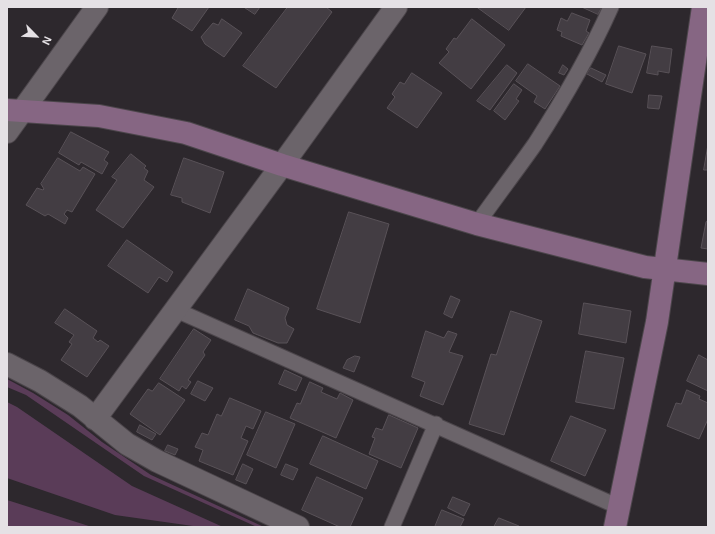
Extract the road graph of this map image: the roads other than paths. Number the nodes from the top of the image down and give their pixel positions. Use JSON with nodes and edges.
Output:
{"nodes":[{"id":1,"x":97,"y":7,"type":"edge"},
{"id":2,"x":396,"y":7,"type":"edge"},
{"id":3,"x":611,"y":7,"type":"edge"},
{"id":4,"x":704,"y":7,"type":"edge"},
{"id":5,"x":15,"y":111,"type":"edge"},
{"id":6,"x":7,"y":132,"type":"edge"},
{"id":7,"x":282,"y":165,"type":"junction"},
{"id":8,"x":477,"y":224,"type":"junction"},
{"id":9,"x":665,"y":270,"type":"junction"},
{"id":10,"x":708,"y":274,"type":"edge"},
{"id":11,"x":176,"y":310,"type":"junction"},
{"id":12,"x":7,"y":364,"type":"edge"},
{"id":13,"x":95,"y":419,"type":"junction"},
{"id":14,"x":436,"y":424,"type":"junction"},
{"id":15,"x":617,"y":517,"type":"edge"},
{"id":16,"x":298,"y":527,"type":"edge"},
{"id":17,"x":392,"y":527,"type":"edge"}],
"edges":[{"from":1,"to":5,"type":"street"},
{"from":2,"to":7,"type":"street"},
{"from":3,"to":8,"type":"lane"},
{"from":4,"to":9,"type":"street"},
{"from":5,"to":6,"type":"street"},
{"from":5,"to":7,"type":"street"},
{"from":7,"to":8,"type":"street"},
{"from":7,"to":11,"type":"street"},
{"from":8,"to":9,"type":"street"},
{"from":9,"to":10,"type":"street"},
{"from":9,"to":15,"type":"street"},
{"from":11,"to":13,"type":"street"},
{"from":11,"to":14,"type":"lane"},
{"from":12,"to":13,"type":"street"},
{"from":13,"to":16,"type":"street"},
{"from":14,"to":15,"type":"lane"},
{"from":14,"to":17,"type":"lane"}]}
